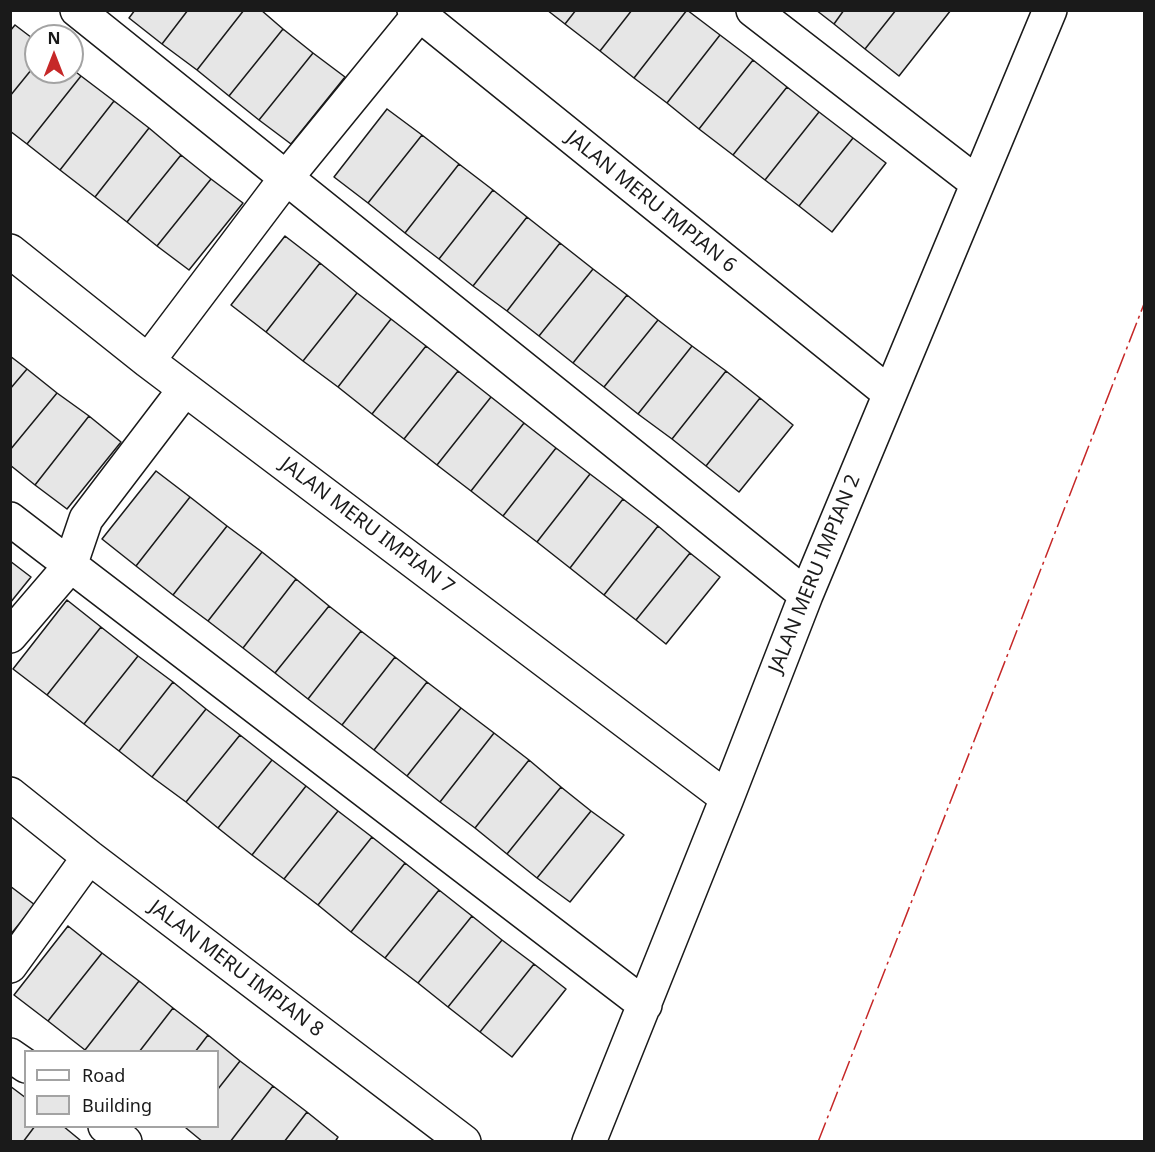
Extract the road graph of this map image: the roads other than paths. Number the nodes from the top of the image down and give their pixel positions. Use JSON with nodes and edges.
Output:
{"nodes":[{"id":1,"x":77,"y":10,"type":"edge"},
{"id":2,"x":753,"y":10,"type":"edge"},
{"id":3,"x":1050,"y":10,"type":"edge"},
{"id":4,"x":419,"y":12,"type":"edge"},
{"id":5,"x":286,"y":178,"type":"junction"},
{"id":6,"x":977,"y":183,"type":"junction"},
{"id":7,"x":10,"y":251,"type":"edge"},
{"id":8,"x":148,"y":361,"type":"junction"},
{"id":9,"x":185,"y":389,"type":"junction"},
{"id":10,"x":889,"y":393,"type":"junction"},
{"id":11,"x":10,"y":519,"type":"edge"},
{"id":12,"x":70,"y":566,"type":"junction"},
{"id":13,"x":806,"y":595,"type":"junction"},
{"id":14,"x":10,"y":636,"type":"edge"},
{"id":15,"x":10,"y":794,"type":"edge"},
{"id":16,"x":727,"y":798,"type":"junction"},
{"id":17,"x":89,"y":857,"type":"junction"},
{"id":18,"x":10,"y":966,"type":"edge"},
{"id":19,"x":645,"y":1005,"type":"junction"},
{"id":20,"x":10,"y":1055,"type":"edge"},
{"id":21,"x":24,"y":1065,"type":"edge"},
{"id":22,"x":108,"y":1128,"type":"edge"},
{"id":23,"x":125,"y":1142,"type":"edge"},
{"id":24,"x":464,"y":1142,"type":"edge"},
{"id":25,"x":589,"y":1142,"type":"edge"}],
"edges":[{"from":1,"to":5,"type":"street"},
{"from":2,"to":6,"type":"street"},
{"from":3,"to":6,"type":"street","name":"JALAN MERU IMPIAN 2"},
{"from":4,"to":5,"type":"street"},
{"from":4,"to":10,"type":"street","name":"JALAN MERU IMPIAN 6"},
{"from":5,"to":8,"type":"street"},
{"from":5,"to":13,"type":"street"},
{"from":6,"to":10,"type":"street","name":"JALAN MERU IMPIAN 2"},
{"from":7,"to":8,"type":"street","name":"JALAN MERU IMPIAN 7"},
{"from":8,"to":9,"type":"street","name":"JALAN MERU IMPIAN 7"},
{"from":9,"to":12,"type":"street"},
{"from":9,"to":16,"type":"street","name":"JALAN MERU IMPIAN 7"},
{"from":10,"to":13,"type":"street","name":"JALAN MERU IMPIAN 2"},
{"from":11,"to":12,"type":"street"},
{"from":12,"to":14,"type":"street"},
{"from":12,"to":19,"type":"street"},
{"from":13,"to":16,"type":"street","name":"JALAN MERU IMPIAN 2"},
{"from":15,"to":17,"type":"street","name":"JALAN MERU IMPIAN 8"},
{"from":16,"to":19,"type":"street","name":"JALAN MERU IMPIAN 2"},
{"from":17,"to":18,"type":"street"},
{"from":17,"to":24,"type":"street","name":"JALAN MERU IMPIAN 8"},
{"from":19,"to":25,"type":"street","name":"JALAN MERU IMPIAN 2"},
{"from":20,"to":21,"type":"street"},
{"from":22,"to":23,"type":"street"}]}
